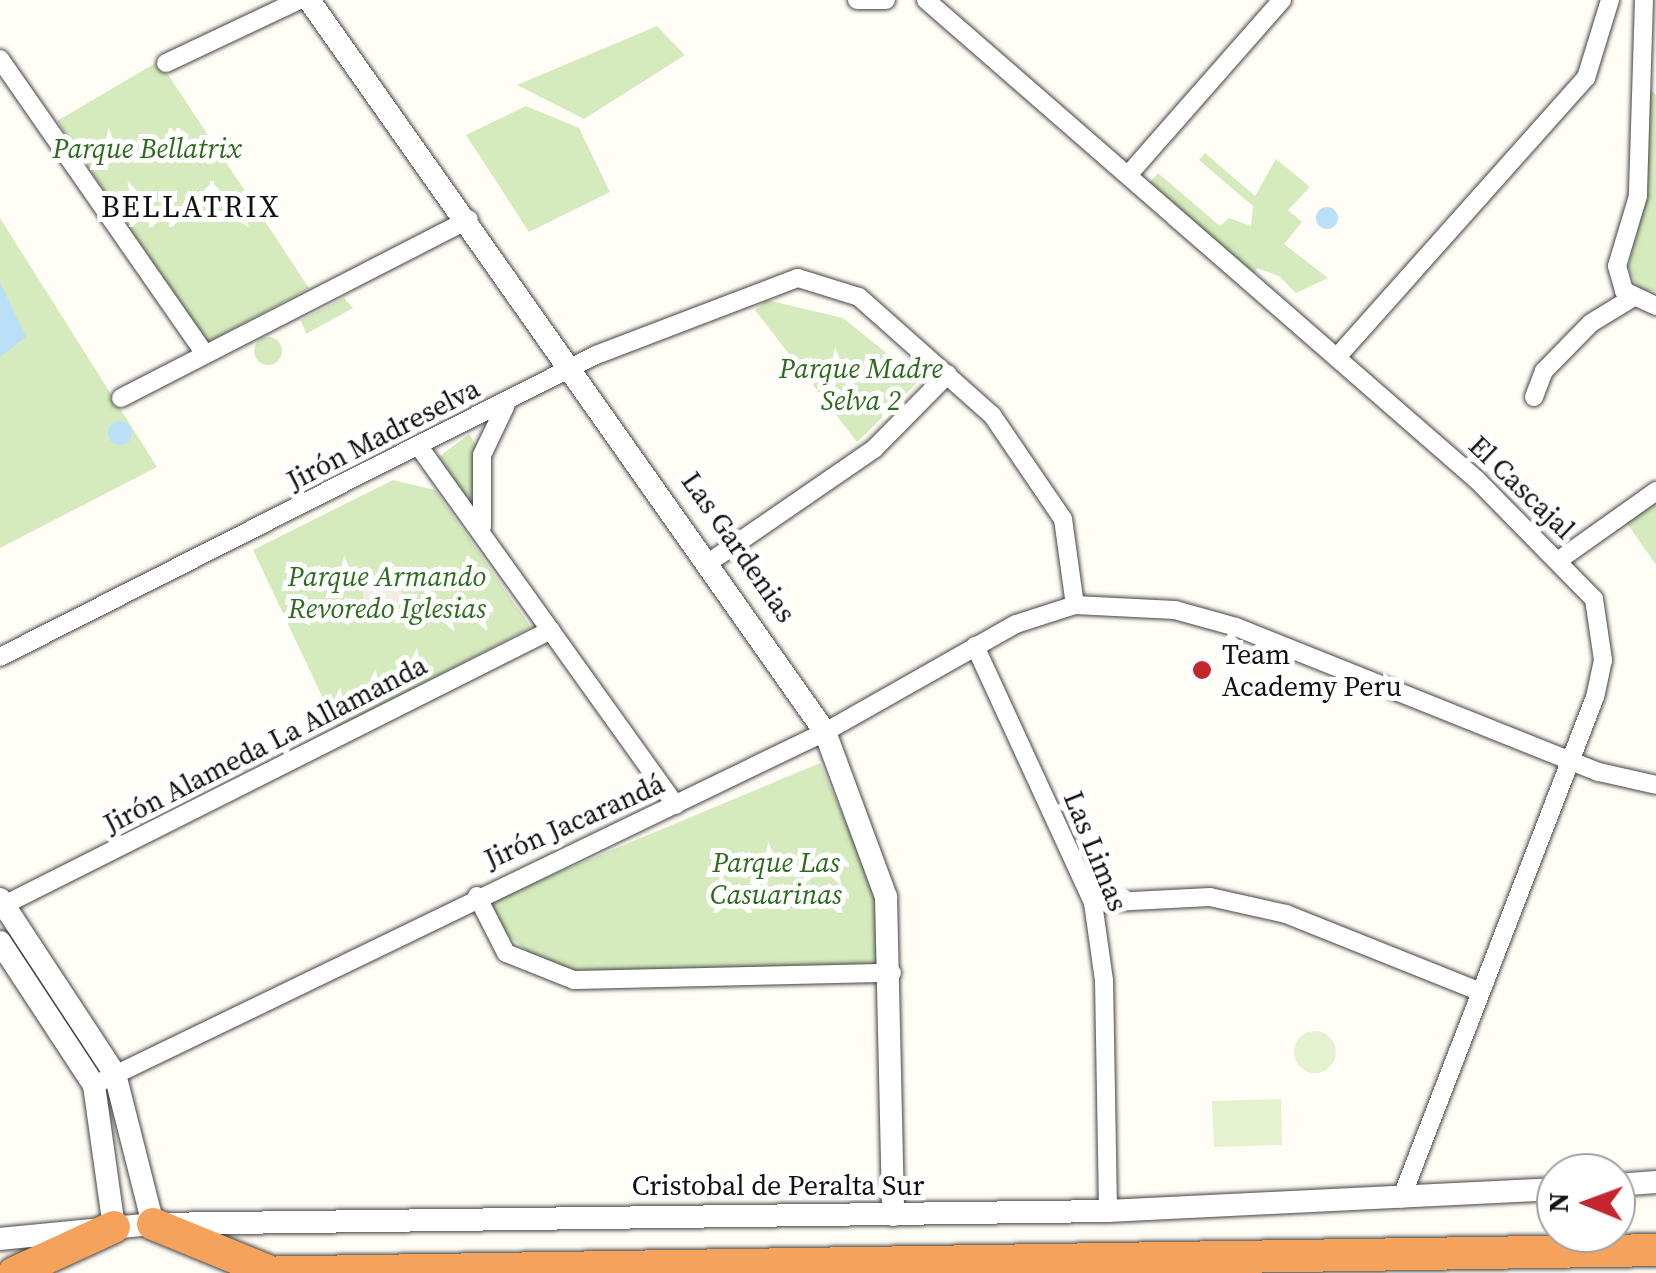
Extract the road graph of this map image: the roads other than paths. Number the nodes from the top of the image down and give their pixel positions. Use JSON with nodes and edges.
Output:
{"nodes":[{"id":1,"x":299,"y":0,"type":"edge"},
{"id":2,"x":308,"y":0,"type":"edge"},
{"id":3,"x":856,"y":0,"type":"edge"},
{"id":4,"x":886,"y":0,"type":"edge"},
{"id":5,"x":926,"y":0,"type":"edge"},
{"id":6,"x":1282,"y":0,"type":"edge"},
{"id":7,"x":1610,"y":0,"type":"edge"},
{"id":8,"x":1644,"y":0,"type":"edge"},
{"id":9,"x":0,"y":59,"type":"edge"},
{"id":10,"x":166,"y":63,"type":"dead end"},
{"id":11,"x":1129,"y":174,"type":"junction"},
{"id":12,"x":470,"y":219,"type":"junction"},
{"id":13,"x":1632,"y":298,"type":"junction"},
{"id":14,"x":1656,"y":306,"type":"edge"},
{"id":15,"x":204,"y":354,"type":"junction"},
{"id":16,"x":1338,"y":356,"type":"junction"},
{"id":17,"x":575,"y":366,"type":"junction"},
{"id":18,"x":948,"y":374,"type":"junction"},
{"id":19,"x":1534,"y":397,"type":"dead end"},
{"id":20,"x":122,"y":398,"type":"dead end"},
{"id":21,"x":508,"y":400,"type":"junction"},
{"id":22,"x":420,"y":448,"type":"junction"},
{"id":23,"x":1656,"y":491,"type":"edge"},
{"id":24,"x":484,"y":537,"type":"junction"},
{"id":25,"x":1560,"y":560,"type":"junction"},
{"id":26,"x":711,"y":561,"type":"junction"},
{"id":27,"x":1074,"y":606,"type":"junction"},
{"id":28,"x":551,"y":630,"type":"junction"},
{"id":29,"x":975,"y":646,"type":"junction"},
{"id":30,"x":0,"y":657,"type":"edge"},
{"id":31,"x":825,"y":732,"type":"junction"},
{"id":32,"x":1570,"y":758,"type":"junction"},
{"id":33,"x":1656,"y":784,"type":"edge"},
{"id":34,"x":676,"y":805,"type":"junction"},
{"id":35,"x":476,"y":896,"type":"junction"},
{"id":36,"x":2,"y":902,"type":"edge"},
{"id":37,"x":1093,"y":903,"type":"junction"},
{"id":38,"x":0,"y":942,"type":"edge"},
{"id":39,"x":892,"y":973,"type":"junction"},
{"id":40,"x":1479,"y":991,"type":"junction"},
{"id":41,"x":104,"y":1080,"type":"junction"},
{"id":42,"x":1536,"y":1190,"type":"edge"},
{"id":43,"x":1401,"y":1199,"type":"junction"},
{"id":44,"x":1108,"y":1210,"type":"junction"},
{"id":45,"x":893,"y":1215,"type":"junction"},
{"id":46,"x":154,"y":1224,"type":"junction"},
{"id":47,"x":114,"y":1227,"type":"junction"},
{"id":48,"x":0,"y":1239,"type":"edge"},
{"id":49,"x":1656,"y":1250,"type":"edge"},
{"id":50,"x":257,"y":1272,"type":"edge"},
{"id":51,"x":14,"y":1273,"type":"edge"}],
"edges":[{"from":1,"to":10,"type":"street"},
{"from":2,"to":12,"type":"street","name":"Las Gardenias"},
{"from":3,"to":4,"type":"street"},
{"from":5,"to":11,"type":"street","name":"El Cascajal"},
{"from":6,"to":11,"type":"street"},
{"from":7,"to":16,"type":"street"},
{"from":8,"to":13,"type":"street"},
{"from":9,"to":15,"type":"street"},
{"from":11,"to":16,"type":"street","name":"El Cascajal"},
{"from":12,"to":15,"type":"street"},
{"from":12,"to":17,"type":"street","name":"Las Gardenias"},
{"from":13,"to":14,"type":"street"},
{"from":13,"to":19,"type":"street"},
{"from":15,"to":20,"type":"street"},
{"from":16,"to":25,"type":"street","name":"El Cascajal"},
{"from":17,"to":18,"type":"street","name":"Jirón Madreselva"},
{"from":17,"to":21,"type":"street","name":"Jirón Madreselva"},
{"from":17,"to":26,"type":"street","name":"Las Gardenias"},
{"from":18,"to":26,"type":"street"},
{"from":18,"to":27,"type":"street"},
{"from":21,"to":22,"type":"street","name":"Jirón Madreselva"},
{"from":21,"to":24,"type":"street"},
{"from":22,"to":24,"type":"street"},
{"from":22,"to":30,"type":"street","name":"Jirón Madreselva"},
{"from":23,"to":25,"type":"street"},
{"from":24,"to":28,"type":"street"},
{"from":25,"to":32,"type":"street","name":"El Cascajal"},
{"from":26,"to":31,"type":"street","name":"Las Gardenias"},
{"from":27,"to":29,"type":"street","name":"Jirón Jacarandá"},
{"from":27,"to":32,"type":"street"},
{"from":28,"to":34,"type":"street"},
{"from":28,"to":36,"type":"street","name":"Jirón Alameda La Allamanda"},
{"from":29,"to":31,"type":"street","name":"Jirón Jacarandá"},
{"from":29,"to":37,"type":"street","name":"Las Limas"},
{"from":31,"to":34,"type":"street","name":"Jirón Jacarandá"},
{"from":31,"to":39,"type":"street","name":"Las Gardenias"},
{"from":32,"to":33,"type":"street"},
{"from":32,"to":40,"type":"street","name":"El Cascajal"},
{"from":34,"to":35,"type":"street","name":"Jirón Jacarandá"},
{"from":35,"to":39,"type":"street"},
{"from":35,"to":41,"type":"street","name":"Jirón Jacarandá"},
{"from":36,"to":41,"type":"street"},
{"from":37,"to":40,"type":"street"},
{"from":37,"to":44,"type":"street","name":"Las Limas"},
{"from":38,"to":41,"type":"street"},
{"from":39,"to":45,"type":"street","name":"Las Gardenias"},
{"from":40,"to":43,"type":"street","name":"El Cascajal"},
{"from":41,"to":46,"type":"street"},
{"from":41,"to":47,"type":"street"},
{"from":42,"to":43,"type":"street","name":"Cristobal de Peralta Sur"},
{"from":43,"to":44,"type":"street","name":"Cristobal de Peralta Sur"},
{"from":44,"to":45,"type":"street","name":"Cristobal de Peralta Sur"},
{"from":45,"to":46,"type":"street","name":"Cristobal de Peralta Sur"},
{"from":46,"to":47,"type":"street","name":"Cristobal de Peralta Sur"},
{"from":46,"to":50,"type":"highway"},
{"from":47,"to":48,"type":"street","name":"Cristobal de Peralta Sur"},
{"from":47,"to":51,"type":"highway"},
{"from":49,"to":50,"type":"highway"}]}
